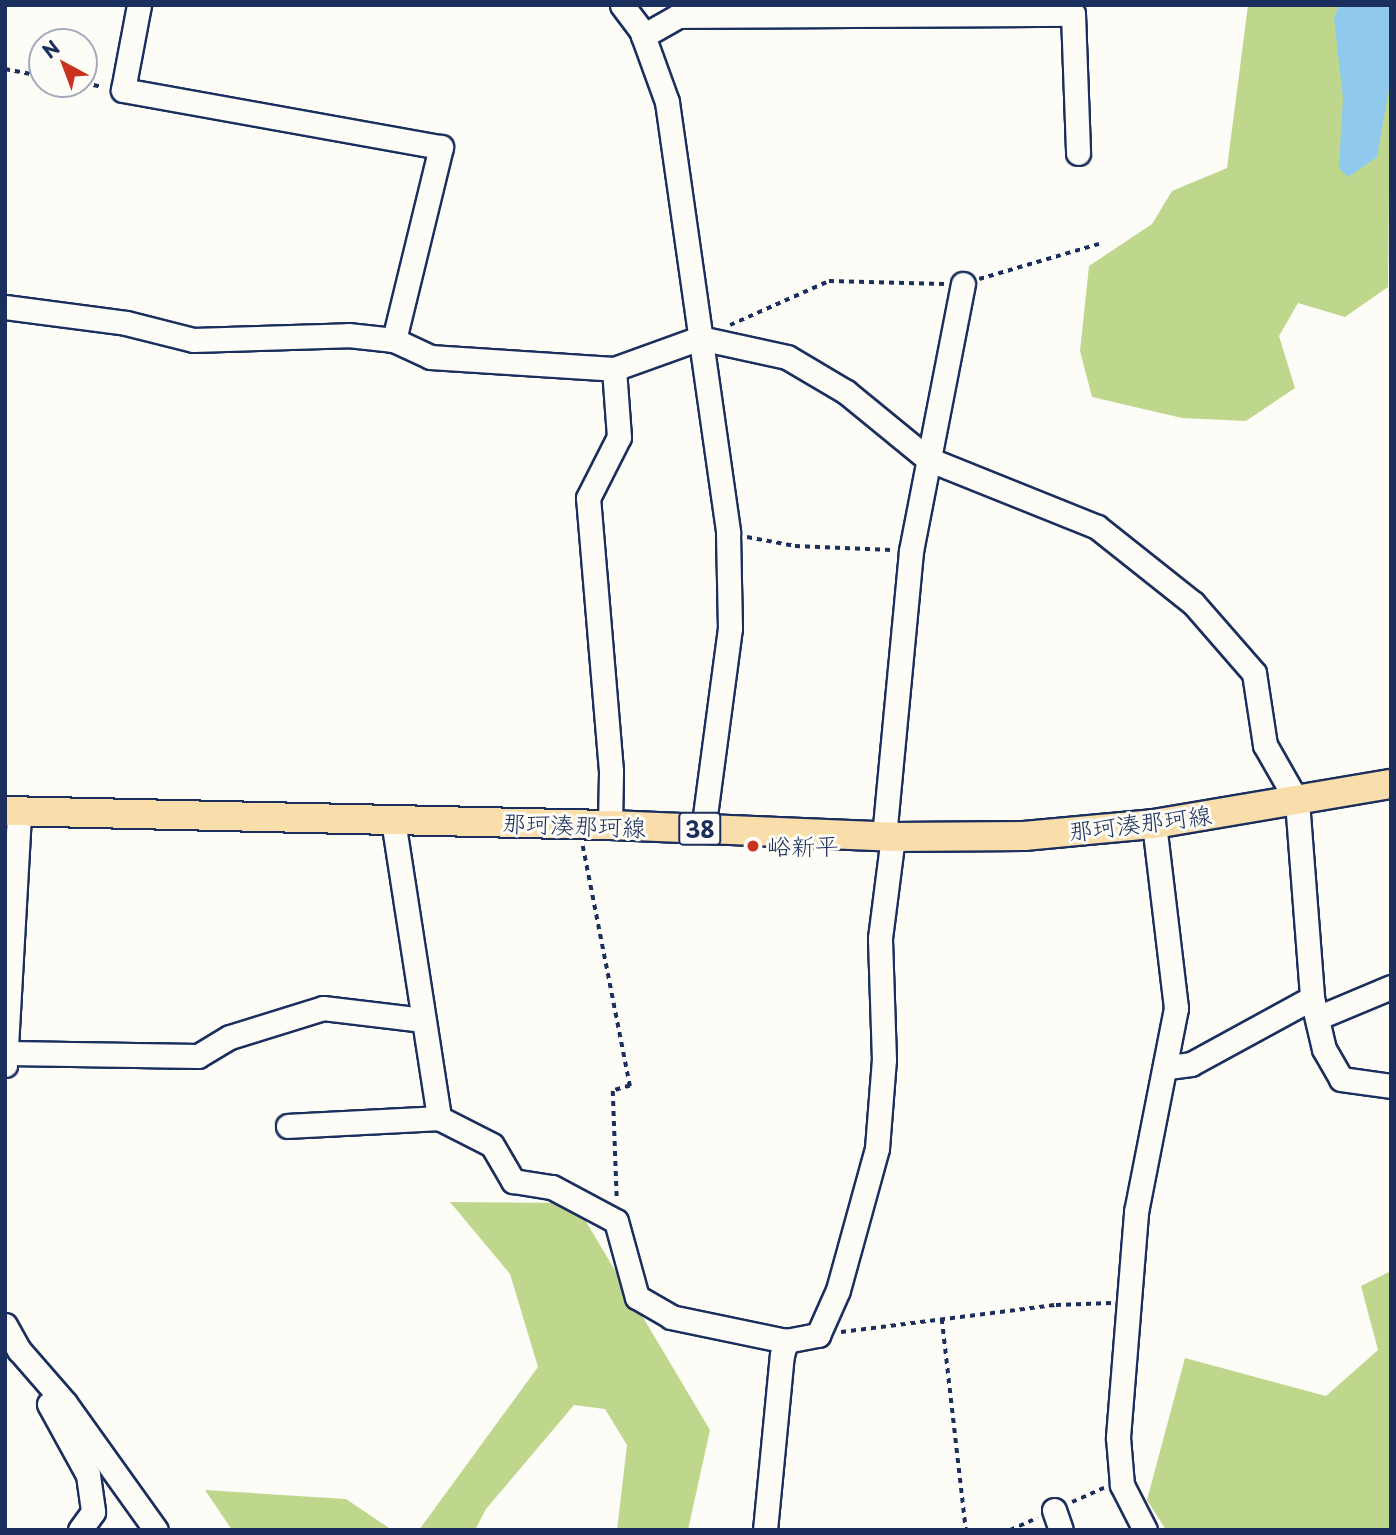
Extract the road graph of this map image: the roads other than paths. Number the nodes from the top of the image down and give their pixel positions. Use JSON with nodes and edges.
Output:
{"nodes":[{"id":1,"x":139,"y":5,"type":"edge"},
{"id":2,"x":622,"y":5,"type":"edge"},
{"id":3,"x":643,"y":36,"type":"junction"},
{"id":4,"x":1078,"y":153,"type":"dead end"},
{"id":5,"x":963,"y":284,"type":"road end"},
{"id":6,"x":5,"y":307,"type":"edge"},
{"id":7,"x":700,"y":338,"type":"junction"},
{"id":8,"x":394,"y":340,"type":"junction"},
{"id":9,"x":614,"y":369,"type":"junction"},
{"id":10,"x":928,"y":459,"type":"junction"},
{"id":11,"x":1391,"y":784,"type":"edge"},
{"id":12,"x":1297,"y":800,"type":"junction"},
{"id":13,"x":12,"y":811,"type":"edge"},
{"id":14,"x":393,"y":820,"type":"junction"},
{"id":15,"x":1154,"y":824,"type":"junction"},
{"id":16,"x":610,"y":825,"type":"junction"},
{"id":17,"x":703,"y":830,"type":"junction"},
{"id":18,"x":888,"y":837,"type":"junction"},
{"id":19,"x":1391,"y":987,"type":"edge"},
{"id":20,"x":1315,"y":1008,"type":"junction"},
{"id":21,"x":423,"y":1020,"type":"junction"},
{"id":22,"x":7,"y":1059,"type":"edge"},
{"id":23,"x":1168,"y":1067,"type":"junction"},
{"id":24,"x":1391,"y":1086,"type":"edge"},
{"id":25,"x":439,"y":1118,"type":"junction"},
{"id":26,"x":288,"y":1126,"type":"dead end"},
{"id":27,"x":5,"y":1325,"type":"edge"},
{"id":28,"x":786,"y":1341,"type":"junction"},
{"id":29,"x":45,"y":1378,"type":"junction"},
{"id":30,"x":80,"y":1530,"type":"edge"},
{"id":31,"x":156,"y":1530,"type":"edge"},
{"id":32,"x":765,"y":1530,"type":"edge"},
{"id":33,"x":1145,"y":1530,"type":"edge"}],
"edges":[{"from":1,"to":8,"type":"street"},
{"from":2,"to":3,"type":"street"},
{"from":3,"to":4,"type":"street"},
{"from":3,"to":7,"type":"street"},
{"from":5,"to":10,"type":"street"},
{"from":6,"to":8,"type":"street"},
{"from":7,"to":9,"type":"street"},
{"from":7,"to":10,"type":"street"},
{"from":7,"to":17,"type":"street"},
{"from":8,"to":9,"type":"street"},
{"from":9,"to":16,"type":"street"},
{"from":10,"to":12,"type":"street"},
{"from":10,"to":18,"type":"street"},
{"from":11,"to":12,"type":"main road","name":"那珂湊那珂線","number":"38"},
{"from":12,"to":15,"type":"main road","name":"那珂湊那珂線","number":"38"},
{"from":12,"to":20,"type":"street"},
{"from":13,"to":14,"type":"main road","name":"那珂湊那珂線","number":"38"},
{"from":13,"to":22,"type":"street"},
{"from":14,"to":16,"type":"main road","name":"那珂湊那珂線","number":"38"},
{"from":14,"to":21,"type":"street"},
{"from":15,"to":18,"type":"main road","name":"那珂湊那珂線","number":"38"},
{"from":15,"to":23,"type":"street"},
{"from":16,"to":17,"type":"main road","name":"那珂湊那珂線","number":"38"},
{"from":17,"to":18,"type":"main road","name":"那珂湊那珂線","number":"38"},
{"from":18,"to":28,"type":"street"},
{"from":19,"to":20,"type":"street"},
{"from":20,"to":23,"type":"street"},
{"from":20,"to":24,"type":"street"},
{"from":21,"to":22,"type":"street"},
{"from":21,"to":25,"type":"street"},
{"from":23,"to":33,"type":"street"},
{"from":25,"to":26,"type":"street"},
{"from":25,"to":28,"type":"street"},
{"from":27,"to":29,"type":"street"},
{"from":28,"to":32,"type":"street"},
{"from":29,"to":30,"type":"street"},
{"from":29,"to":31,"type":"street"}]}
